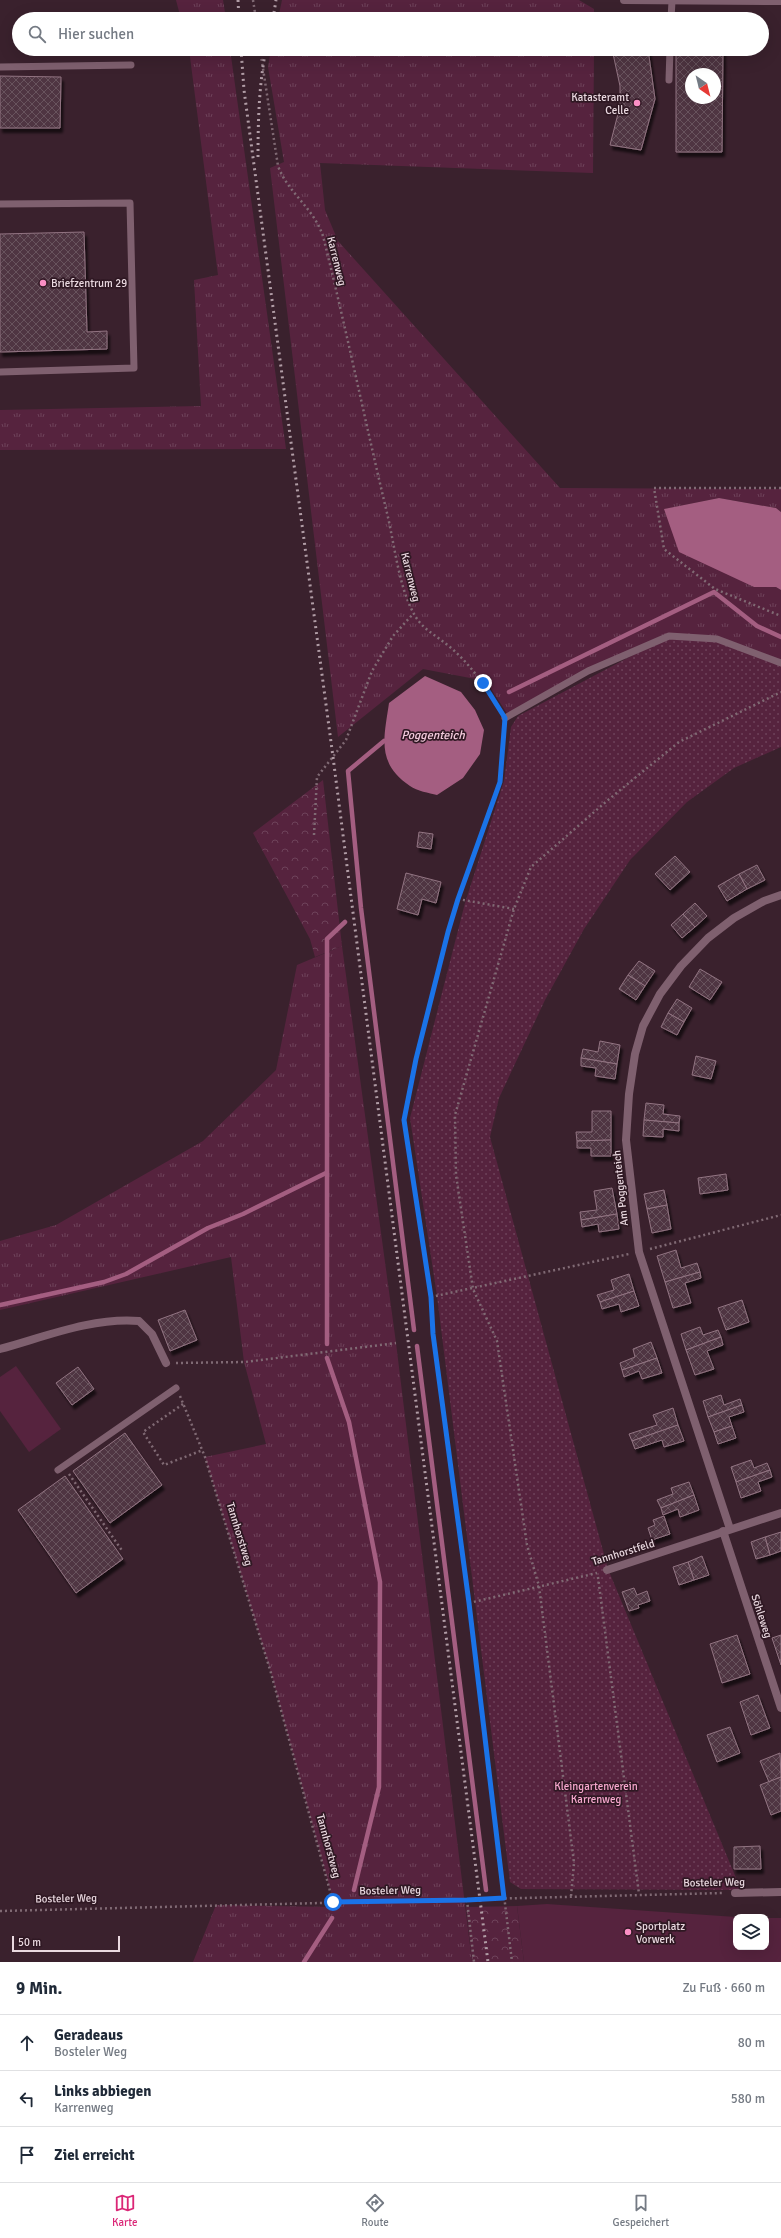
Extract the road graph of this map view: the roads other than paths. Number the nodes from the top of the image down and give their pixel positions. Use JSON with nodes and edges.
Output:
{"nodes":[{"id":1,"x":624,"y":0,"type":"edge"},
{"id":2,"x":672,"y":1,"type":"junction"},
{"id":3,"x":781,"y":1,"type":"edge"},
{"id":4,"x":671,"y":12,"type":"edge"},
{"id":5,"x":670,"y":56,"type":"edge"},
{"id":6,"x":132,"y":65,"type":"dead end"},
{"id":7,"x":0,"y":67,"type":"edge"},
{"id":8,"x":669,"y":80,"type":"dead end"},
{"id":9,"x":0,"y":204,"type":"edge"},
{"id":10,"x":0,"y":372,"type":"edge"},
{"id":11,"x":781,"y":664,"type":"edge"},
{"id":12,"x":505,"y":718,"type":"road end"},
{"id":13,"x":781,"y":895,"type":"edge"},
{"id":14,"x":0,"y":1349,"type":"edge"},
{"id":15,"x":166,"y":1363,"type":"road end"},
{"id":16,"x":176,"y":1388,"type":"road end"},
{"id":17,"x":61,"y":1469,"type":"road end"},
{"id":18,"x":781,"y":1513,"type":"edge"},
{"id":19,"x":726,"y":1530,"type":"junction"},
{"id":20,"x":607,"y":1570,"type":"road end"},
{"id":21,"x":781,"y":1708,"type":"edge"},
{"id":22,"x":781,"y":1892,"type":"edge"},
{"id":23,"x":735,"y":1893,"type":"road end"}],
"edges":[{"from":1,"to":2,"type":"street"},
{"from":2,"to":3,"type":"street"},
{"from":2,"to":4,"type":"lane"},
{"from":5,"to":8,"type":"lane"},
{"from":6,"to":7,"type":"lane"},
{"from":9,"to":10,"type":"lane"},
{"from":11,"to":12,"type":"lane"},
{"from":13,"to":19,"type":"street","name":"Am Poggenteich"},
{"from":14,"to":15,"type":"street"},
{"from":16,"to":17,"type":"lane"},
{"from":18,"to":19,"type":"street","name":"Tannhorstfeld"},
{"from":19,"to":20,"type":"street","name":"Tannhorstfeld"},
{"from":19,"to":21,"type":"street","name":"Söhleweg"},
{"from":22,"to":23,"type":"street","name":"Bosteler Weg"}]}
